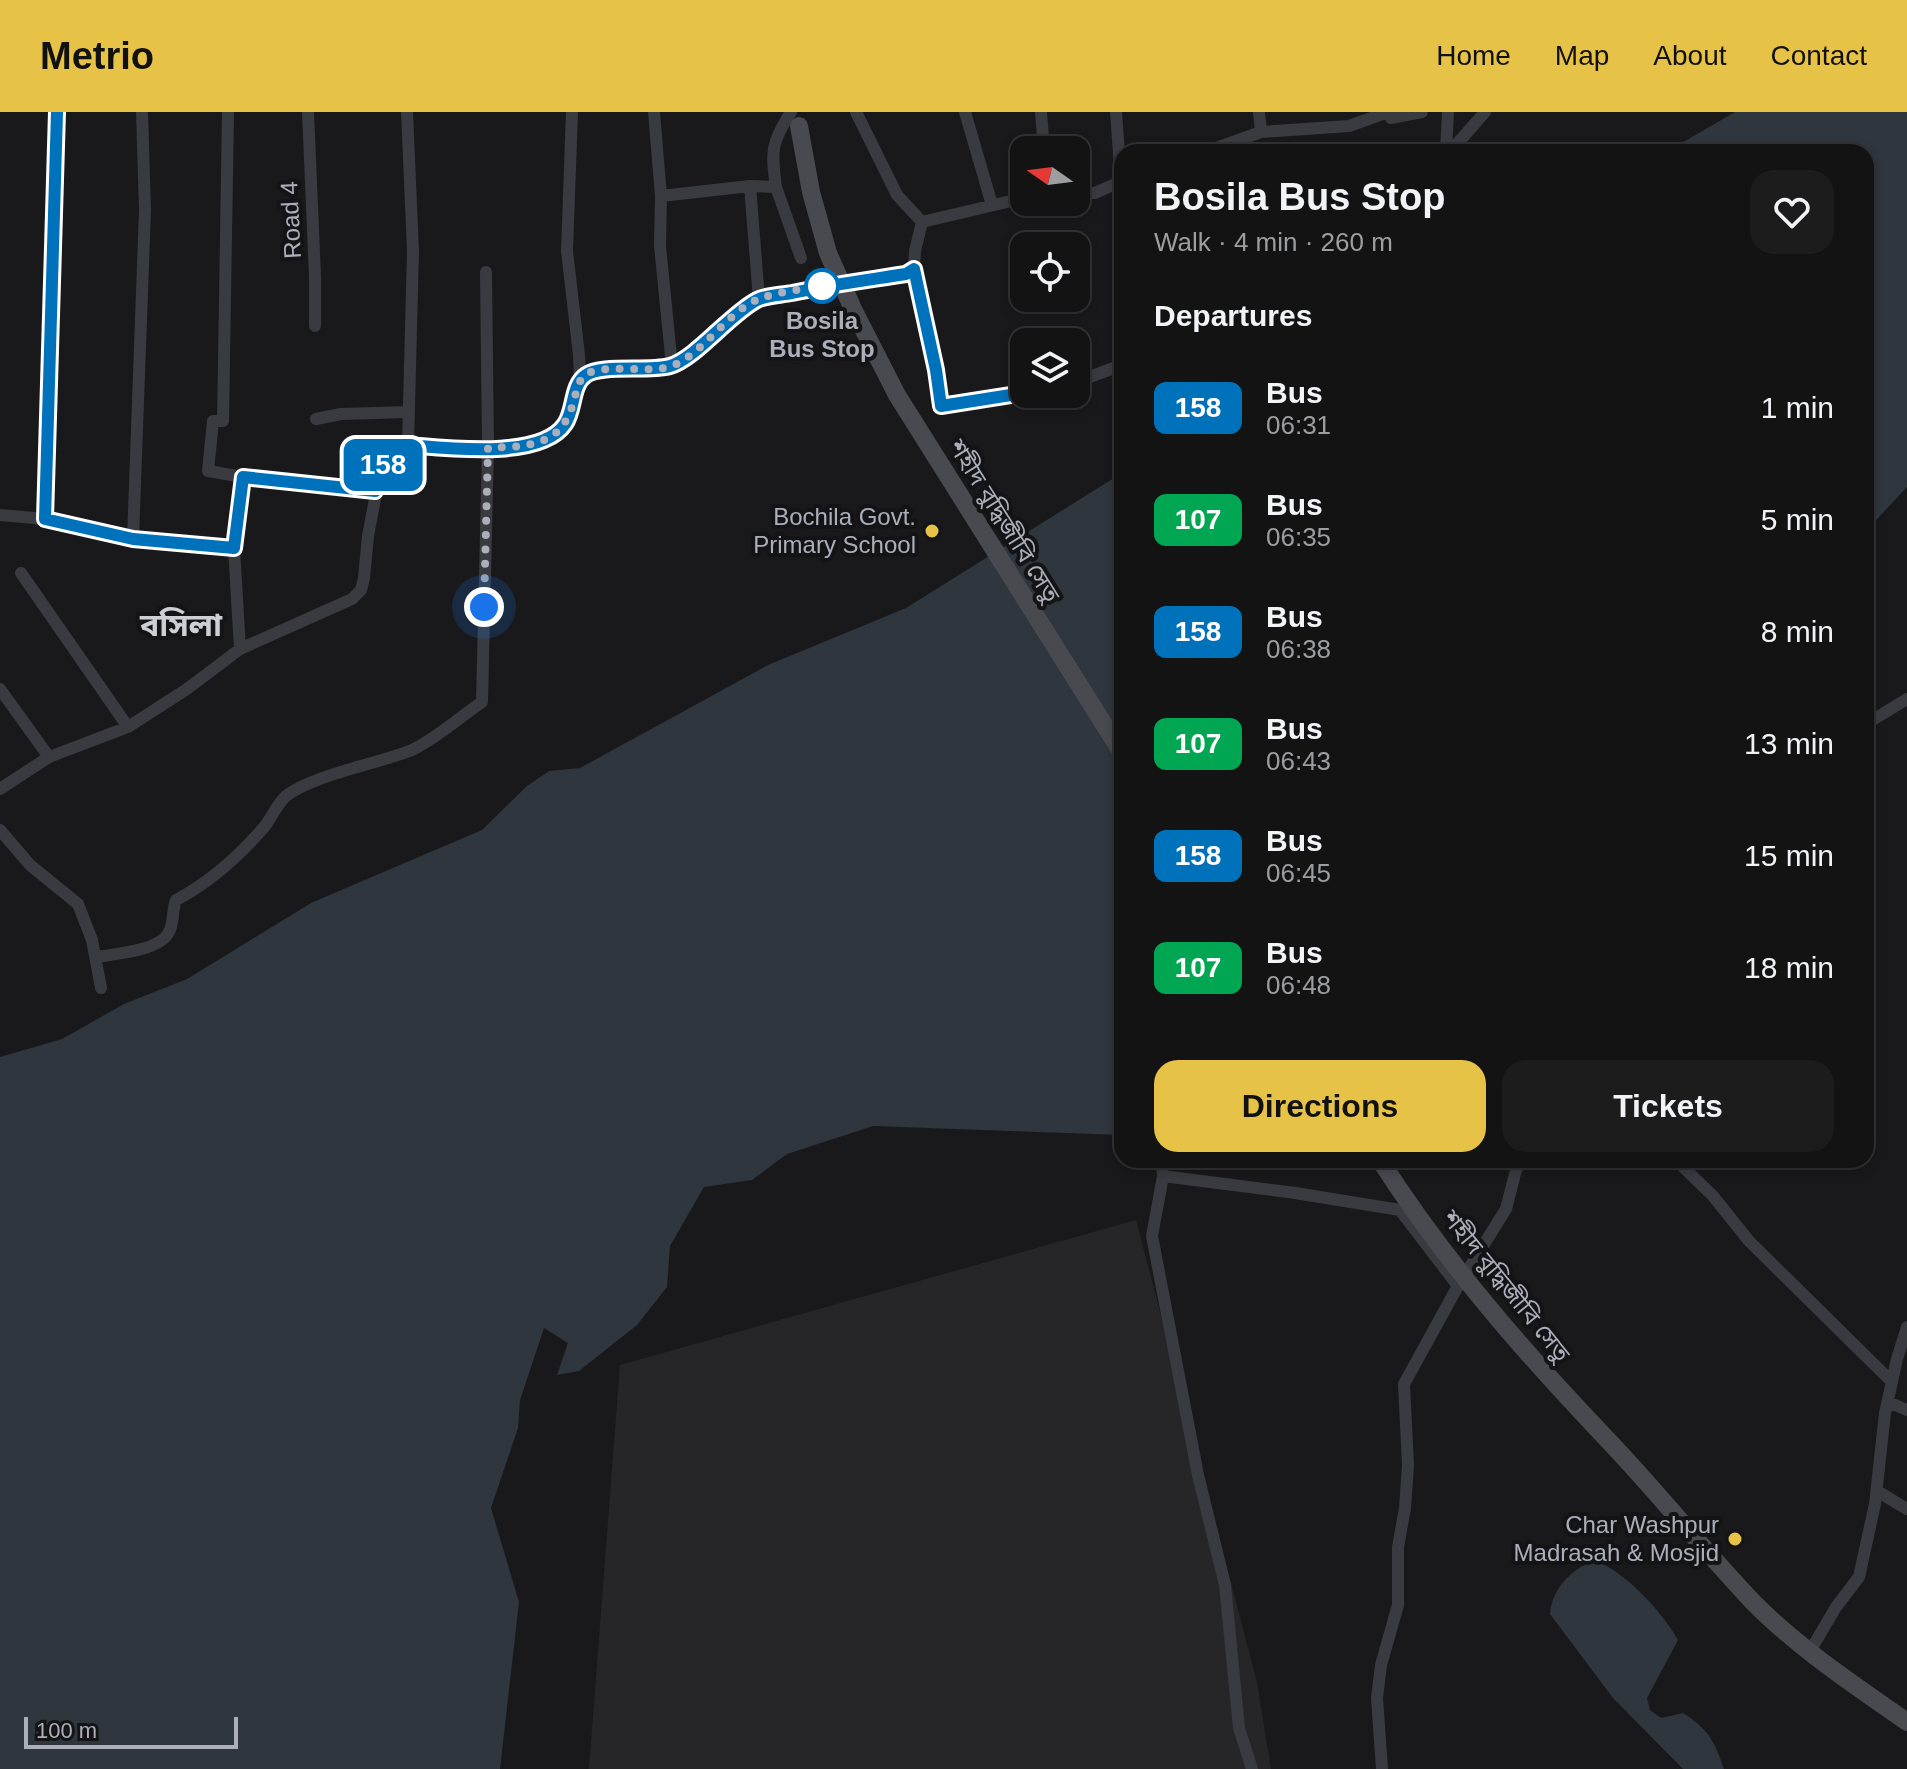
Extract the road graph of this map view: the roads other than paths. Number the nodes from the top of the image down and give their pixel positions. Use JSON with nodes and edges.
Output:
{"nodes":[{"id":1,"x":57,"y":112,"type":"edge"},
{"id":2,"x":142,"y":112,"type":"edge"},
{"id":3,"x":228,"y":112,"type":"edge"},
{"id":4,"x":308,"y":112,"type":"edge"},
{"id":5,"x":407,"y":112,"type":"edge"},
{"id":6,"x":572,"y":112,"type":"edge"},
{"id":7,"x":654,"y":112,"type":"edge"},
{"id":8,"x":856,"y":112,"type":"edge"},
{"id":9,"x":965,"y":112,"type":"edge"},
{"id":10,"x":1041,"y":112,"type":"edge"},
{"id":11,"x":1116,"y":112,"type":"edge"},
{"id":12,"x":1259,"y":112,"type":"edge"},
{"id":13,"x":1388,"y":112,"type":"edge"},
{"id":14,"x":1422,"y":112,"type":"edge"},
{"id":15,"x":1448,"y":112,"type":"edge"},
{"id":16,"x":1485,"y":112,"type":"edge"},
{"id":17,"x":796,"y":117,"type":"edge"},
{"id":18,"x":1349,"y":119,"type":"edge"},
{"id":19,"x":1261,"y":132,"type":"junction"},
{"id":20,"x":1043,"y":136,"type":"edge"},
{"id":21,"x":1119,"y":144,"type":"edge"},
{"id":22,"x":1227,"y":144,"type":"edge"},
{"id":23,"x":1448,"y":144,"type":"edge"},
{"id":24,"x":1455,"y":144,"type":"edge"},
{"id":25,"x":1114,"y":185,"type":"edge"},
{"id":26,"x":750,"y":186,"type":"junction"},
{"id":27,"x":776,"y":187,"type":"junction"},
{"id":28,"x":1090,"y":193,"type":"edge"},
{"id":29,"x":661,"y":196,"type":"junction"},
{"id":30,"x":1010,"y":201,"type":"edge"},
{"id":31,"x":992,"y":205,"type":"junction"},
{"id":32,"x":922,"y":222,"type":"junction"},
{"id":33,"x":801,"y":258,"type":"dead end"},
{"id":34,"x":914,"y":269,"type":"junction"},
{"id":35,"x":486,"y":272,"type":"dead end"},
{"id":36,"x":759,"y":299,"type":"junction"},
{"id":37,"x":315,"y":326,"type":"dead end"},
{"id":38,"x":672,"y":366,"type":"junction"},
{"id":39,"x":1114,"y":368,"type":"edge"},
{"id":40,"x":1090,"y":377,"type":"edge"},
{"id":41,"x":580,"y":380,"type":"junction"},
{"id":42,"x":1010,"y":395,"type":"edge"},
{"id":43,"x":408,"y":412,"type":"junction"},
{"id":44,"x":316,"y":419,"type":"dead end"},
{"id":45,"x":408,"y":445,"type":"junction"},
{"id":46,"x":488,"y":448,"type":"junction"},
{"id":47,"x":243,"y":477,"type":"junction"},
{"id":48,"x":375,"y":491,"type":"junction"},
{"id":49,"x":0,"y":515,"type":"edge"},
{"id":50,"x":45,"y":519,"type":"junction"},
{"id":51,"x":133,"y":539,"type":"junction"},
{"id":52,"x":234,"y":548,"type":"junction"},
{"id":53,"x":21,"y":573,"type":"dead end"},
{"id":54,"x":240,"y":649,"type":"junction"},
{"id":55,"x":0,"y":689,"type":"edge"},
{"id":56,"x":1907,"y":699,"type":"edge"},
{"id":57,"x":1874,"y":719,"type":"edge"},
{"id":58,"x":128,"y":727,"type":"junction"},
{"id":59,"x":1114,"y":740,"type":"edge"},
{"id":60,"x":49,"y":757,"type":"junction"},
{"id":61,"x":0,"y":789,"type":"edge"},
{"id":62,"x":0,"y":830,"type":"edge"},
{"id":63,"x":96,"y":957,"type":"junction"},
{"id":64,"x":101,"y":988,"type":"dead end"},
{"id":65,"x":1162,"y":1168,"type":"edge"},
{"id":66,"x":1385,"y":1168,"type":"edge"},
{"id":67,"x":1517,"y":1168,"type":"edge"},
{"id":68,"x":1684,"y":1168,"type":"edge"},
{"id":69,"x":1163,"y":1176,"type":"junction"},
{"id":70,"x":1458,"y":1286,"type":"junction"},
{"id":71,"x":1907,"y":1327,"type":"edge"},
{"id":72,"x":1892,"y":1382,"type":"junction"},
{"id":73,"x":1888,"y":1402,"type":"junction"},
{"id":74,"x":1907,"y":1410,"type":"edge"},
{"id":75,"x":1877,"y":1491,"type":"junction"},
{"id":76,"x":1907,"y":1509,"type":"edge"},
{"id":77,"x":1809,"y":1653,"type":"junction"},
{"id":78,"x":1907,"y":1722,"type":"edge"},
{"id":79,"x":1252,"y":1769,"type":"edge"},
{"id":80,"x":1382,"y":1769,"type":"edge"}],
"edges":[{"from":1,"to":50,"type":"street"},
{"from":2,"to":51,"type":"street"},
{"from":3,"to":47,"type":"street"},
{"from":4,"to":37,"type":"street","name":"Road 4"},
{"from":5,"to":43,"type":"street"},
{"from":6,"to":41,"type":"street"},
{"from":7,"to":29,"type":"street"},
{"from":8,"to":32,"type":"street"},
{"from":9,"to":31,"type":"street"},
{"from":10,"to":20,"type":"street"},
{"from":11,"to":21,"type":"street"},
{"from":12,"to":19,"type":"street"},
{"from":13,"to":14,"type":"street"},
{"from":13,"to":18,"type":"street"},
{"from":15,"to":23,"type":"street"},
{"from":16,"to":24,"type":"street"},
{"from":17,"to":27,"type":"street"},
{"from":17,"to":59,"type":"main road","name":"শহীদ বুদ্ধিজীবি সেতু","bridge":true},
{"from":18,"to":19,"type":"street"},
{"from":19,"to":22,"type":"street"},
{"from":25,"to":28,"type":"street"},
{"from":26,"to":27,"type":"street"},
{"from":26,"to":29,"type":"street"},
{"from":26,"to":36,"type":"street"},
{"from":27,"to":33,"type":"street"},
{"from":29,"to":38,"type":"street"},
{"from":30,"to":31,"type":"street"},
{"from":31,"to":32,"type":"street"},
{"from":32,"to":34,"type":"street"},
{"from":34,"to":36,"type":"street"},
{"from":34,"to":42,"type":"street"},
{"from":35,"to":46,"type":"street"},
{"from":36,"to":38,"type":"street"},
{"from":38,"to":41,"type":"street"},
{"from":39,"to":40,"type":"street"},
{"from":41,"to":46,"type":"street"},
{"from":43,"to":44,"type":"street"},
{"from":43,"to":45,"type":"street"},
{"from":45,"to":46,"type":"street"},
{"from":45,"to":48,"type":"street"},
{"from":46,"to":63,"type":"street"},
{"from":47,"to":48,"type":"street"},
{"from":47,"to":52,"type":"street"},
{"from":48,"to":54,"type":"street"},
{"from":49,"to":50,"type":"street"},
{"from":50,"to":51,"type":"street"},
{"from":51,"to":52,"type":"street"},
{"from":52,"to":54,"type":"street"},
{"from":53,"to":58,"type":"street"},
{"from":54,"to":58,"type":"street"},
{"from":55,"to":60,"type":"street"},
{"from":56,"to":57,"type":"street"},
{"from":58,"to":60,"type":"street"},
{"from":60,"to":61,"type":"street"},
{"from":62,"to":63,"type":"street"},
{"from":63,"to":64,"type":"street"},
{"from":65,"to":69,"type":"street"},
{"from":66,"to":77,"type":"main road","name":"শহীদ বুদ্ধিজীবি সেতু","bridge":true},
{"from":67,"to":70,"type":"street"},
{"from":68,"to":72,"type":"street"},
{"from":69,"to":70,"type":"street"},
{"from":69,"to":79,"type":"street"},
{"from":70,"to":80,"type":"street"},
{"from":71,"to":72,"type":"street"},
{"from":72,"to":73,"type":"street"},
{"from":73,"to":74,"type":"street"},
{"from":73,"to":75,"type":"street"},
{"from":75,"to":76,"type":"street"},
{"from":75,"to":77,"type":"street"},
{"from":77,"to":78,"type":"main road","name":"শহীদ বুদ্ধিজীবি সেতু"}]}
